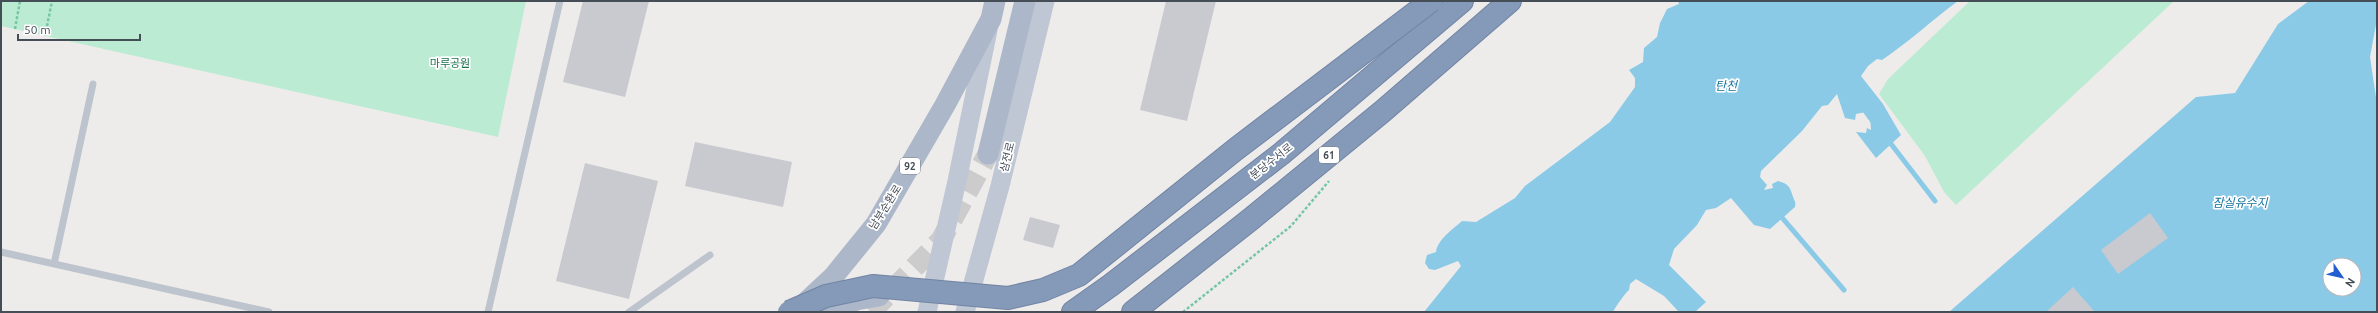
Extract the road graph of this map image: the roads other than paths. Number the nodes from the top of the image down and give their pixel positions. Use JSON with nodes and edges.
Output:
{"nodes":[{"id":1,"x":560,"y":1,"type":"edge"},
{"id":2,"x":1025,"y":1,"type":"edge"},
{"id":3,"x":1045,"y":1,"type":"edge"},
{"id":4,"x":1431,"y":1,"type":"edge"},
{"id":5,"x":1462,"y":1,"type":"edge"},
{"id":6,"x":1510,"y":1,"type":"edge"},
{"id":7,"x":993,"y":10,"type":"edge"},
{"id":8,"x":93,"y":84,"type":"dead end"},
{"id":9,"x":988,"y":154,"type":"tunnel mouth"},
{"id":10,"x":1,"y":252,"type":"edge"},
{"id":11,"x":710,"y":255,"type":"dead end"},
{"id":12,"x":54,"y":264,"type":"junction"},
{"id":13,"x":928,"y":305,"type":"edge"},
{"id":14,"x":966,"y":308,"type":"edge"},
{"id":15,"x":269,"y":312,"type":"edge"},
{"id":16,"x":488,"y":312,"type":"edge"},
{"id":17,"x":628,"y":312,"type":"edge"},
{"id":18,"x":789,"y":312,"type":"edge"},
{"id":19,"x":797,"y":312,"type":"edge"},
{"id":20,"x":828,"y":312,"type":"edge"},
{"id":21,"x":1073,"y":312,"type":"edge"},
{"id":22,"x":1133,"y":312,"type":"edge"}],
"edges":[{"from":1,"to":16,"type":"lane"},
{"from":2,"to":9,"type":"main road"},
{"from":3,"to":14,"type":"main road","name":"삼전로"},
{"from":4,"to":18,"type":"highway","bridge":true},
{"from":5,"to":21,"type":"highway","name":"분당수서로"},
{"from":6,"to":22,"type":"highway","number":"61"},
{"from":7,"to":13,"type":"main road"},
{"from":7,"to":19,"type":"main road","name":"남부순환로","number":"92"},
{"from":8,"to":12,"type":"lane"},
{"from":10,"to":12,"type":"lane"},
{"from":11,"to":17,"type":"lane"},
{"from":12,"to":15,"type":"lane"},
{"from":13,"to":14,"type":"main road"},
{"from":13,"to":20,"type":"main road"}]}
